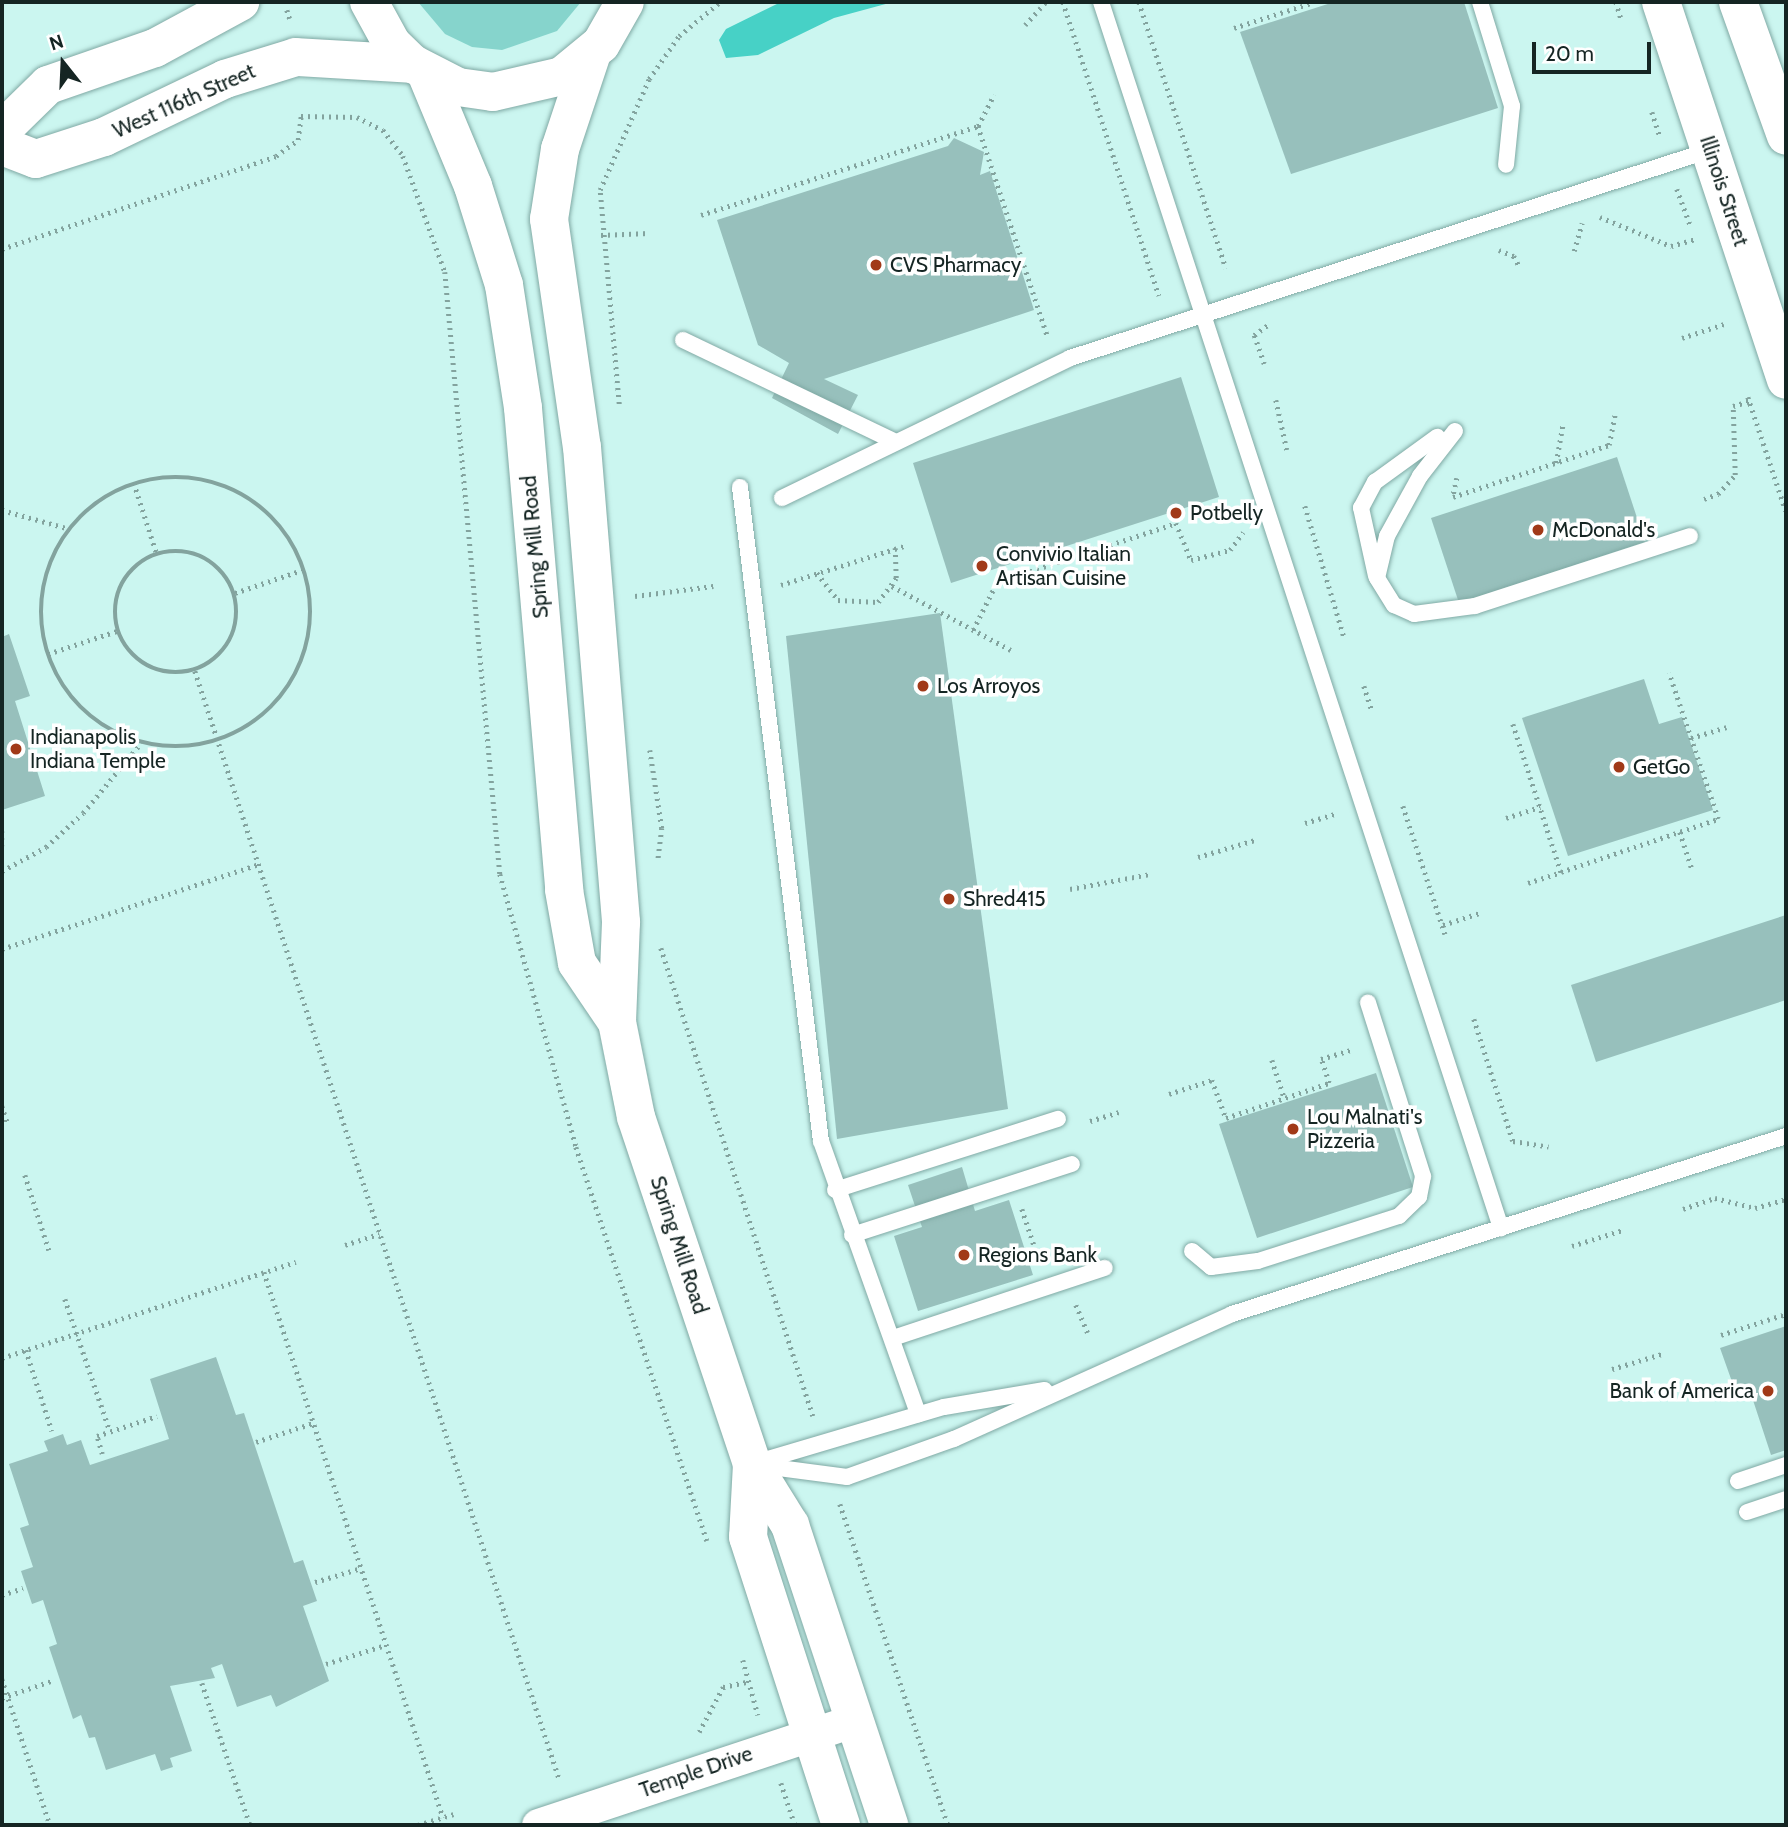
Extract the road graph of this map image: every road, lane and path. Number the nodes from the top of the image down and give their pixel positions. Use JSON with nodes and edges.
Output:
{"nodes":[{"id":1,"x":240,"y":2,"type":"edge"},
{"id":2,"x":369,"y":2,"type":"edge"},
{"id":3,"x":720,"y":2,"type":"edge"},
{"id":4,"x":1046,"y":2,"type":"edge"},
{"id":5,"x":1063,"y":2,"type":"edge"},
{"id":6,"x":1101,"y":2,"type":"edge"},
{"id":7,"x":1139,"y":2,"type":"edge"},
{"id":8,"x":1314,"y":2,"type":"edge"},
{"id":9,"x":1480,"y":2,"type":"edge"},
{"id":10,"x":1661,"y":2,"type":"edge"},
{"id":11,"x":1738,"y":2,"type":"edge"},
{"id":12,"x":628,"y":7,"type":"edge"},
{"id":13,"x":1025,"y":25,"type":"dead end"},
{"id":14,"x":1234,"y":28,"type":"dead end"},
{"id":15,"x":591,"y":56,"type":"junction"},
{"id":16,"x":419,"y":69,"type":"junction"},
{"id":17,"x":994,"y":95,"type":"dead end"},
{"id":18,"x":978,"y":126,"type":"junction"},
{"id":19,"x":2,"y":130,"type":"edge"},
{"id":20,"x":1786,"y":136,"type":"edge"},
{"id":21,"x":2,"y":146,"type":"edge"},
{"id":22,"x":1710,"y":150,"type":"junction"},
{"id":23,"x":1506,"y":165,"type":"dead end"},
{"id":24,"x":425,"y":206,"type":"dead end"},
{"id":25,"x":701,"y":215,"type":"dead end"},
{"id":26,"x":649,"y":233,"type":"dead end"},
{"id":27,"x":601,"y":235,"type":"junction"},
{"id":28,"x":1696,"y":239,"type":"dead end"},
{"id":29,"x":2,"y":249,"type":"edge"},
{"id":30,"x":1574,"y":251,"type":"dead end"},
{"id":31,"x":1483,"y":253,"type":"dead end"},
{"id":32,"x":1226,"y":268,"type":"dead end"},
{"id":33,"x":1520,"y":268,"type":"dead end"},
{"id":34,"x":1159,"y":296,"type":"dead end"},
{"id":35,"x":1202,"y":314,"type":"junction"},
{"id":36,"x":1272,"y":323,"type":"dead end"},
{"id":37,"x":1724,"y":324,"type":"dead end"},
{"id":38,"x":1682,"y":338,"type":"dead end"},
{"id":39,"x":1048,"y":339,"type":"dead end"},
{"id":40,"x":683,"y":340,"type":"dead end"},
{"id":41,"x":1264,"y":364,"type":"dead end"},
{"id":42,"x":1786,"y":380,"type":"edge"},
{"id":43,"x":1276,"y":400,"type":"dead end"},
{"id":44,"x":1749,"y":401,"type":"dead end"},
{"id":45,"x":1615,"y":414,"type":"dead end"},
{"id":46,"x":620,"y":417,"type":"dead end"},
{"id":47,"x":1563,"y":425,"type":"dead end"},
{"id":48,"x":1455,"y":431,"type":"dead end"},
{"id":49,"x":1437,"y":438,"type":"dead end"},
{"id":50,"x":892,"y":440,"type":"junction"},
{"id":51,"x":1287,"y":450,"type":"dead end"},
{"id":52,"x":1556,"y":463,"type":"junction"},
{"id":53,"x":1459,"y":466,"type":"dead end"},
{"id":54,"x":134,"y":484,"type":"junction"},
{"id":55,"x":740,"y":487,"type":"dead end"},
{"id":56,"x":782,"y":498,"type":"dead end"},
{"id":57,"x":1704,"y":499,"type":"dead end"},
{"id":58,"x":1305,"y":506,"type":"dead end"},
{"id":59,"x":2,"y":510,"type":"edge"},
{"id":60,"x":1243,"y":522,"type":"dead end"},
{"id":61,"x":70,"y":529,"type":"junction"},
{"id":62,"x":1690,"y":536,"type":"dead end"},
{"id":63,"x":907,"y":545,"type":"dead end"},
{"id":64,"x":895,"y":548,"type":"junction"},
{"id":65,"x":157,"y":554,"type":"junction"},
{"id":66,"x":305,"y":569,"type":"junction"},
{"id":67,"x":817,"y":573,"type":"junction"},
{"id":68,"x":1377,"y":578,"type":"junction"},
{"id":69,"x":633,"y":583,"type":"dead end"},
{"id":70,"x":781,"y":585,"type":"dead end"},
{"id":71,"x":713,"y":586,"type":"dead end"},
{"id":72,"x":892,"y":586,"type":"junction"},
{"id":73,"x":234,"y":593,"type":"junction"},
{"id":74,"x":634,"y":596,"type":"junction"},
{"id":75,"x":635,"y":606,"type":"dead end"},
{"id":76,"x":973,"y":630,"type":"junction"},
{"id":77,"x":117,"y":631,"type":"junction"},
{"id":78,"x":1344,"y":637,"type":"dead end"},
{"id":79,"x":1011,"y":650,"type":"dead end"},
{"id":80,"x":48,"y":654,"type":"junction"},
{"id":81,"x":195,"y":671,"type":"junction"},
{"id":82,"x":1669,"y":673,"type":"dead end"},
{"id":83,"x":1364,"y":686,"type":"dead end"},
{"id":84,"x":1372,"y":710,"type":"dead end"},
{"id":85,"x":1513,"y":724,"type":"dead end"},
{"id":86,"x":1726,"y":727,"type":"dead end"},
{"id":87,"x":648,"y":735,"type":"dead end"},
{"id":88,"x":1691,"y":738,"type":"junction"},
{"id":89,"x":218,"y":740,"type":"junction"},
{"id":90,"x":141,"y":743,"type":"junction"},
{"id":91,"x":1403,"y":806,"type":"dead end"},
{"id":92,"x":1540,"y":807,"type":"junction"},
{"id":93,"x":1338,"y":813,"type":"dead end"},
{"id":94,"x":1506,"y":818,"type":"dead end"},
{"id":95,"x":1305,"y":823,"type":"dead end"},
{"id":96,"x":2,"y":831,"type":"edge"},
{"id":97,"x":1680,"y":832,"type":"junction"},
{"id":98,"x":1255,"y":840,"type":"dead end"},
{"id":99,"x":2,"y":846,"type":"edge"},
{"id":100,"x":1198,"y":858,"type":"dead end"},
{"id":101,"x":259,"y":864,"type":"junction"},
{"id":102,"x":657,"y":865,"type":"dead end"},
{"id":103,"x":1692,"y":869,"type":"dead end"},
{"id":104,"x":2,"y":871,"type":"edge"},
{"id":105,"x":1561,"y":872,"type":"junction"},
{"id":106,"x":1150,"y":874,"type":"dead end"},
{"id":107,"x":1528,"y":883,"type":"dead end"},
{"id":108,"x":1070,"y":889,"type":"dead end"},
{"id":109,"x":1023,"y":894,"type":"dead end"},
{"id":110,"x":984,"y":898,"type":"dead end"},
{"id":111,"x":1479,"y":913,"type":"dead end"},
{"id":112,"x":1443,"y":925,"type":"junction"},
{"id":113,"x":1446,"y":934,"type":"dead end"},
{"id":114,"x":659,"y":943,"type":"dead end"},
{"id":115,"x":2,"y":949,"type":"edge"},
{"id":116,"x":1368,"y":1003,"type":"dead end"},
{"id":117,"x":1474,"y":1019,"type":"dead end"},
{"id":118,"x":617,"y":1022,"type":"junction"},
{"id":119,"x":1365,"y":1045,"type":"dead end"},
{"id":120,"x":1272,"y":1060,"type":"dead end"},
{"id":121,"x":1169,"y":1094,"type":"dead end"},
{"id":122,"x":1284,"y":1098,"type":"junction"},
{"id":123,"x":2,"y":1106,"type":"edge"},
{"id":124,"x":1119,"y":1112,"type":"dead end"},
{"id":125,"x":1058,"y":1119,"type":"dead end"},
{"id":126,"x":1090,"y":1121,"type":"dead end"},
{"id":127,"x":8,"y":1124,"type":"dead end"},
{"id":128,"x":1785,"y":1137,"type":"edge"},
{"id":129,"x":1549,"y":1147,"type":"dead end"},
{"id":130,"x":1072,"y":1164,"type":"dead end"},
{"id":131,"x":25,"y":1175,"type":"dead end"},
{"id":132,"x":835,"y":1190,"type":"junction"},
{"id":133,"x":1786,"y":1199,"type":"edge"},
{"id":134,"x":1032,"y":1204,"type":"dead end"},
{"id":135,"x":1683,"y":1209,"type":"dead end"},
{"id":136,"x":1502,"y":1228,"type":"junction"},
{"id":137,"x":1623,"y":1230,"type":"dead end"},
{"id":138,"x":379,"y":1234,"type":"junction"},
{"id":139,"x":852,"y":1236,"type":"junction"},
{"id":140,"x":345,"y":1245,"type":"dead end"},
{"id":141,"x":1572,"y":1246,"type":"dead end"},
{"id":142,"x":49,"y":1250,"type":"dead end"},
{"id":143,"x":1192,"y":1251,"type":"dead end"},
{"id":144,"x":296,"y":1262,"type":"dead end"},
{"id":145,"x":1052,"y":1265,"type":"dead end"},
{"id":146,"x":1105,"y":1268,"type":"dead end"},
{"id":147,"x":264,"y":1272,"type":"junction"},
{"id":148,"x":1072,"y":1296,"type":"dead end"},
{"id":149,"x":65,"y":1299,"type":"dead end"},
{"id":150,"x":1786,"y":1314,"type":"edge"},
{"id":151,"x":77,"y":1333,"type":"junction"},
{"id":152,"x":1088,"y":1333,"type":"dead end"},
{"id":153,"x":1721,"y":1335,"type":"dead end"},
{"id":154,"x":893,"y":1338,"type":"junction"},
{"id":155,"x":26,"y":1350,"type":"junction"},
{"id":156,"x":1665,"y":1353,"type":"dead end"},
{"id":157,"x":2,"y":1358,"type":"edge"},
{"id":158,"x":1612,"y":1369,"type":"dead end"},
{"id":159,"x":1064,"y":1386,"type":"junction"},
{"id":160,"x":808,"y":1401,"type":"dead end"},
{"id":161,"x":918,"y":1414,"type":"junction"},
{"id":162,"x":157,"y":1416,"type":"dead end"},
{"id":163,"x":313,"y":1423,"type":"junction"},
{"id":164,"x":52,"y":1431,"type":"dead end"},
{"id":165,"x":110,"y":1432,"type":"junction"},
{"id":166,"x":256,"y":1441,"type":"dead end"},
{"id":167,"x":102,"y":1454,"type":"dead end"},
{"id":168,"x":752,"y":1464,"type":"junction"},
{"id":169,"x":1786,"y":1465,"type":"edge"},
{"id":170,"x":1738,"y":1481,"type":"dead end"},
{"id":171,"x":1786,"y":1499,"type":"edge"},
{"id":172,"x":1747,"y":1512,"type":"dead end"},
{"id":173,"x":845,"y":1519,"type":"dead end"},
{"id":174,"x":361,"y":1567,"type":"junction"},
{"id":175,"x":315,"y":1583,"type":"dead end"},
{"id":176,"x":23,"y":1588,"type":"dead end"},
{"id":177,"x":2,"y":1595,"type":"edge"},
{"id":178,"x":386,"y":1645,"type":"junction"},
{"id":179,"x":326,"y":1664,"type":"dead end"},
{"id":180,"x":2,"y":1679,"type":"edge"},
{"id":181,"x":54,"y":1681,"type":"dead end"},
{"id":182,"x":747,"y":1682,"type":"dead end"},
{"id":183,"x":202,"y":1683,"type":"dead end"},
{"id":184,"x":4,"y":1697,"type":"edge"},
{"id":185,"x":855,"y":1720,"type":"junction"},
{"id":186,"x":810,"y":1734,"type":"junction"},
{"id":187,"x":688,"y":1735,"type":"dead end"},
{"id":188,"x":572,"y":1774,"type":"dead end"},
{"id":189,"x":559,"y":1778,"type":"junction"},
{"id":190,"x":552,"y":1781,"type":"dead end"},
{"id":191,"x":453,"y":1814,"type":"dead end"},
{"id":192,"x":443,"y":1817,"type":"junction"},
{"id":193,"x":50,"y":1825,"type":"edge"},
{"id":194,"x":250,"y":1825,"type":"edge"},
{"id":195,"x":418,"y":1825,"type":"edge"},
{"id":196,"x":538,"y":1825,"type":"edge"},
{"id":197,"x":841,"y":1825,"type":"edge"},
{"id":198,"x":889,"y":1825,"type":"edge"},
{"id":199,"x":948,"y":1825,"type":"edge"}],
"edges":[{"from":1,"to":19,"type":"street"},
{"from":2,"to":16,"type":"street"},
{"from":3,"to":27,"type":"path"},
{"from":4,"to":13,"type":"path"},
{"from":5,"to":34,"type":"path"},
{"from":6,"to":35,"type":"lane"},
{"from":7,"to":32,"type":"path"},
{"from":8,"to":14,"type":"path"},
{"from":9,"to":23,"type":"lane"},
{"from":10,"to":22,"type":"street","name":"Illinois Street"},
{"from":11,"to":20,"type":"street"},
{"from":12,"to":15,"type":"street"},
{"from":15,"to":16,"type":"street","name":"West 116th Street"},
{"from":15,"to":118,"type":"street","name":"Spring Mill Road"},
{"from":16,"to":21,"type":"street","name":"West 116th Street"},
{"from":16,"to":118,"type":"street","name":"Spring Mill Road"},
{"from":17,"to":18,"type":"path"},
{"from":18,"to":25,"type":"path"},
{"from":18,"to":39,"type":"path"},
{"from":22,"to":35,"type":"lane"},
{"from":22,"to":42,"type":"street","name":"Illinois Street"},
{"from":24,"to":29,"type":"path"},
{"from":26,"to":27,"type":"path"},
{"from":27,"to":46,"type":"path"},
{"from":28,"to":30,"type":"path"},
{"from":31,"to":33,"type":"path"},
{"from":35,"to":50,"type":"lane"},
{"from":35,"to":136,"type":"lane"},
{"from":36,"to":41,"type":"path"},
{"from":37,"to":38,"type":"path"},
{"from":40,"to":50,"type":"lane"},
{"from":43,"to":51,"type":"path"},
{"from":44,"to":57,"type":"path"},
{"from":45,"to":52,"type":"path"},
{"from":47,"to":52,"type":"path"},
{"from":48,"to":68,"type":"lane"},
{"from":49,"to":68,"type":"lane"},
{"from":50,"to":56,"type":"lane"},
{"from":52,"to":53,"type":"path"},
{"from":54,"to":61,"type":"path"},
{"from":54,"to":65,"type":"path"},
{"from":54,"to":66,"type":"path"},
{"from":55,"to":132,"type":"lane"},
{"from":58,"to":78,"type":"path"},
{"from":59,"to":61,"type":"path"},
{"from":60,"to":76,"type":"path"},
{"from":61,"to":80,"type":"path"},
{"from":62,"to":68,"type":"lane"},
{"from":63,"to":64,"type":"path"},
{"from":64,"to":67,"type":"path"},
{"from":64,"to":72,"type":"path"},
{"from":65,"to":73,"type":"path"},
{"from":65,"to":77,"type":"path"},
{"from":66,"to":73,"type":"path"},
{"from":66,"to":89,"type":"path"},
{"from":67,"to":70,"type":"path"},
{"from":67,"to":72,"type":"path"},
{"from":69,"to":74,"type":"path"},
{"from":71,"to":74,"type":"path"},
{"from":72,"to":76,"type":"path"},
{"from":73,"to":81,"type":"path"},
{"from":74,"to":75,"type":"path"},
{"from":76,"to":79,"type":"path"},
{"from":77,"to":80,"type":"path"},
{"from":77,"to":81,"type":"path"},
{"from":80,"to":90,"type":"path"},
{"from":81,"to":89,"type":"path"},
{"from":82,"to":88,"type":"path"},
{"from":83,"to":84,"type":"path"},
{"from":85,"to":92,"type":"path"},
{"from":86,"to":88,"type":"path"},
{"from":87,"to":102,"type":"path"},
{"from":88,"to":97,"type":"path"},
{"from":89,"to":90,"type":"path"},
{"from":89,"to":101,"type":"path"},
{"from":90,"to":104,"type":"path"},
{"from":91,"to":112,"type":"path"},
{"from":92,"to":94,"type":"path"},
{"from":92,"to":105,"type":"path"},
{"from":93,"to":95,"type":"path"},
{"from":96,"to":99,"type":"path"},
{"from":97,"to":103,"type":"path"},
{"from":97,"to":105,"type":"path"},
{"from":98,"to":100,"type":"path"},
{"from":101,"to":115,"type":"path"},
{"from":101,"to":138,"type":"path"},
{"from":105,"to":107,"type":"path"},
{"from":106,"to":108,"type":"path"},
{"from":109,"to":110,"type":"path"},
{"from":111,"to":112,"type":"path"},
{"from":112,"to":113,"type":"path"},
{"from":114,"to":160,"type":"path"},
{"from":116,"to":143,"type":"lane"},
{"from":117,"to":129,"type":"path"},
{"from":118,"to":168,"type":"street","name":"Spring Mill Road"},
{"from":119,"to":122,"type":"path"},
{"from":120,"to":122,"type":"path"},
{"from":121,"to":122,"type":"path"},
{"from":123,"to":127,"type":"path"},
{"from":124,"to":126,"type":"path"},
{"from":125,"to":132,"type":"lane"},
{"from":128,"to":136,"type":"lane"},
{"from":130,"to":139,"type":"lane"},
{"from":131,"to":142,"type":"path"},
{"from":132,"to":139,"type":"lane"},
{"from":133,"to":135,"type":"path"},
{"from":134,"to":145,"type":"path"},
{"from":136,"to":159,"type":"lane"},
{"from":137,"to":141,"type":"path"},
{"from":138,"to":140,"type":"path"},
{"from":138,"to":189,"type":"path"},
{"from":139,"to":154,"type":"lane"},
{"from":144,"to":147,"type":"path"},
{"from":146,"to":154,"type":"lane"},
{"from":147,"to":151,"type":"path"},
{"from":147,"to":163,"type":"path"},
{"from":148,"to":152,"type":"path"},
{"from":149,"to":151,"type":"path"},
{"from":150,"to":153,"type":"path"},
{"from":151,"to":155,"type":"path"},
{"from":151,"to":165,"type":"path"},
{"from":154,"to":161,"type":"lane"},
{"from":155,"to":157,"type":"path"},
{"from":155,"to":164,"type":"path"},
{"from":156,"to":158,"type":"path"},
{"from":159,"to":161,"type":"lane"},
{"from":159,"to":168,"type":"lane"},
{"from":161,"to":168,"type":"lane"},
{"from":162,"to":165,"type":"path"},
{"from":163,"to":166,"type":"path"},
{"from":163,"to":174,"type":"path"},
{"from":165,"to":167,"type":"path"},
{"from":168,"to":185,"type":"street","name":"Spring Mill Road"},
{"from":168,"to":186,"type":"street","name":"Spring Mill Road"},
{"from":169,"to":170,"type":"lane"},
{"from":171,"to":172,"type":"lane"},
{"from":173,"to":199,"type":"path"},
{"from":174,"to":175,"type":"path"},
{"from":174,"to":178,"type":"path"},
{"from":176,"to":177,"type":"path"},
{"from":178,"to":179,"type":"path"},
{"from":178,"to":192,"type":"path"},
{"from":180,"to":184,"type":"path"},
{"from":181,"to":184,"type":"path"},
{"from":182,"to":187,"type":"path"},
{"from":183,"to":194,"type":"path"},
{"from":184,"to":193,"type":"path"},
{"from":185,"to":186,"type":"street","name":"Temple Drive"},
{"from":185,"to":198,"type":"street","name":"Spring Mill Road"},
{"from":186,"to":196,"type":"street","name":"Temple Drive"},
{"from":186,"to":197,"type":"street","name":"Spring Mill Road"},
{"from":188,"to":189,"type":"path"},
{"from":189,"to":190,"type":"path"},
{"from":191,"to":192,"type":"path"},
{"from":192,"to":195,"type":"path"}]}
